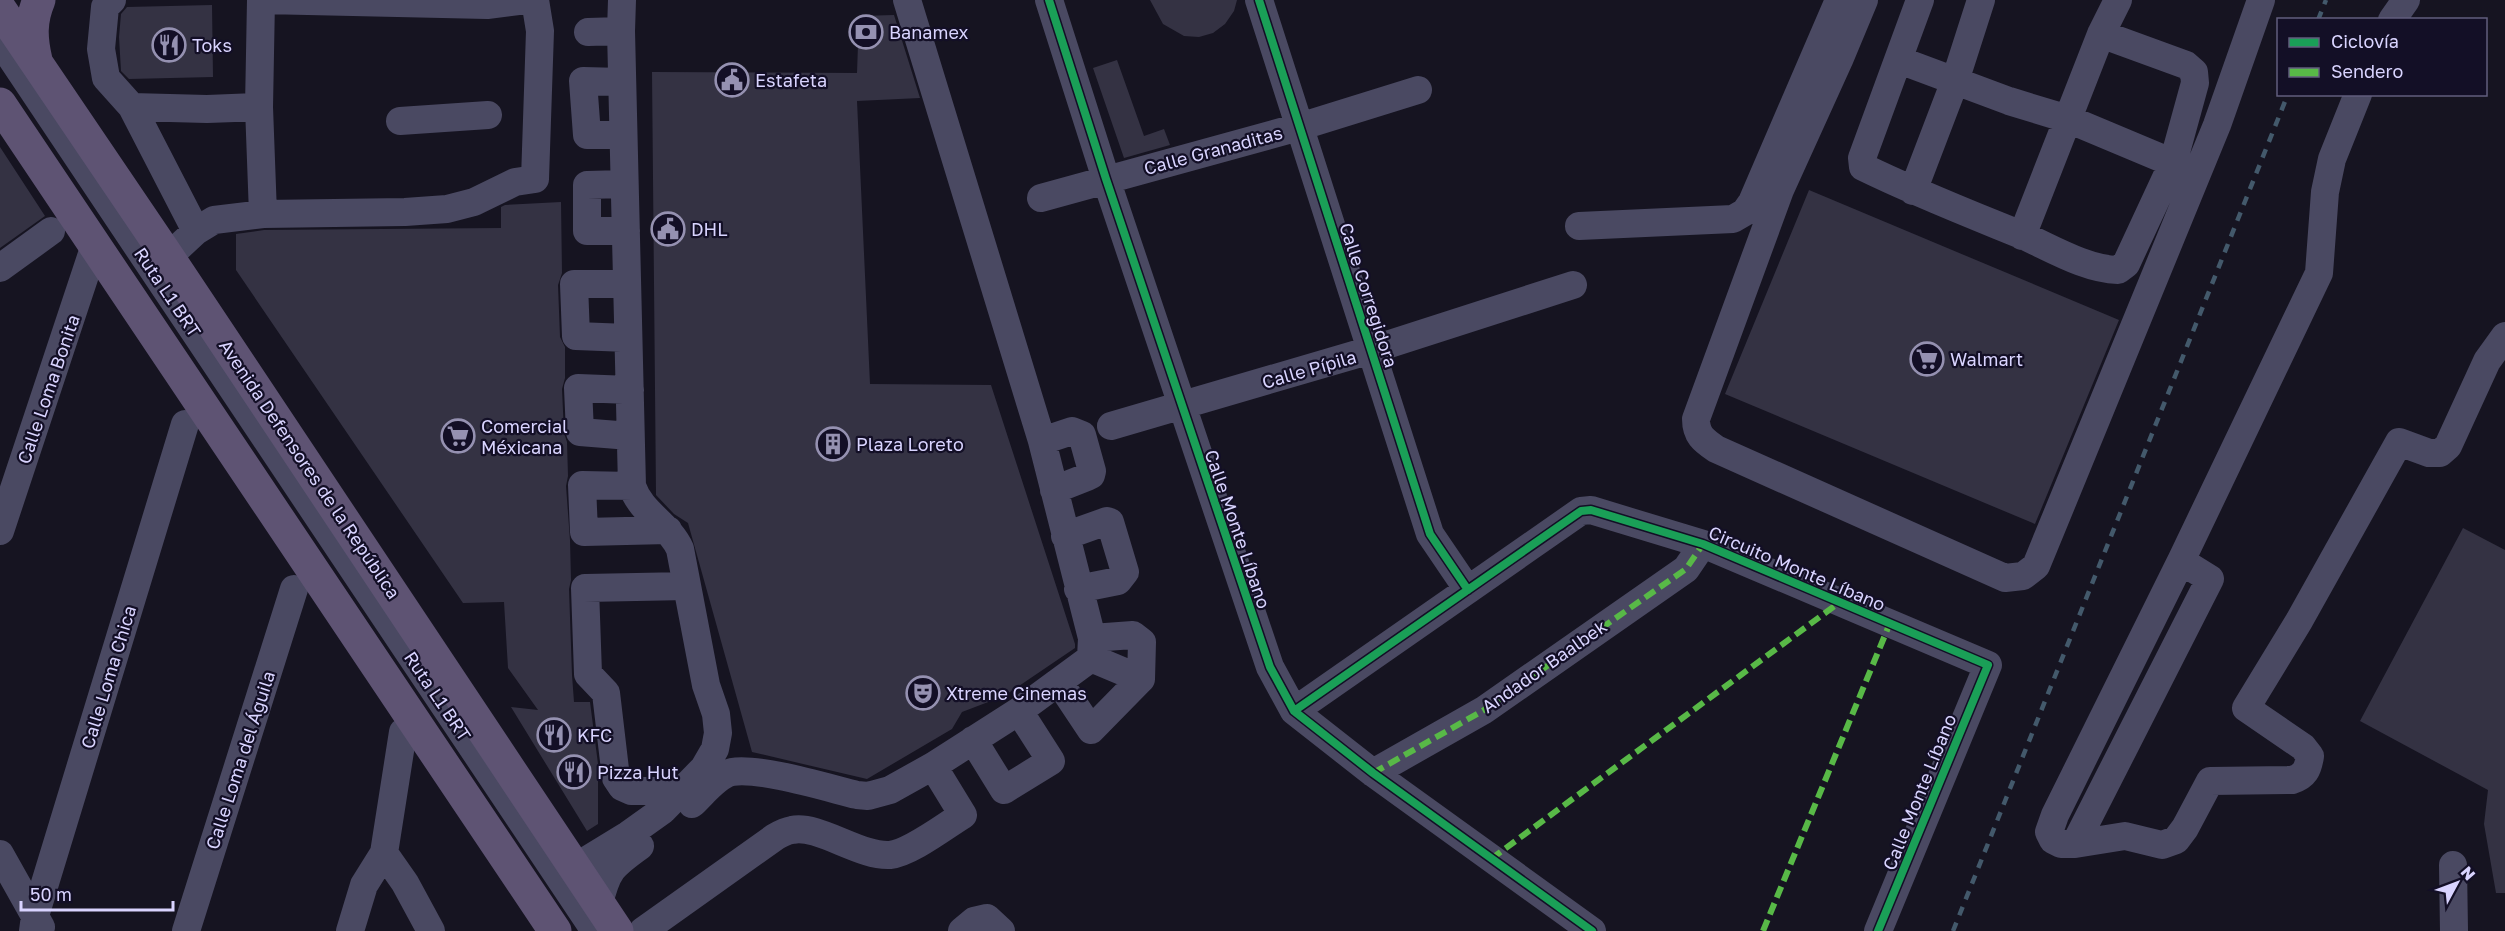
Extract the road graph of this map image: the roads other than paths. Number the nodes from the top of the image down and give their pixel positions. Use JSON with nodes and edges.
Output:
{"nodes":[{"id":1,"x":39,"y":0,"type":"edge"},
{"id":2,"x":112,"y":0,"type":"edge"},
{"id":3,"x":262,"y":0,"type":"edge"},
{"id":4,"x":523,"y":0,"type":"edge"},
{"id":5,"x":622,"y":0,"type":"edge"},
{"id":6,"x":908,"y":0,"type":"edge"},
{"id":7,"x":1049,"y":0,"type":"edge"},
{"id":8,"x":1259,"y":0,"type":"edge"},
{"id":9,"x":1839,"y":0,"type":"edge"},
{"id":10,"x":1864,"y":0,"type":"edge"},
{"id":11,"x":1920,"y":0,"type":"edge"},
{"id":12,"x":1981,"y":0,"type":"edge"},
{"id":13,"x":2118,"y":0,"type":"edge"},
{"id":14,"x":2262,"y":0,"type":"edge"},
{"id":15,"x":2406,"y":0,"type":"edge"},
{"id":16,"x":0,"y":9,"type":"edge"},
{"id":17,"x":2393,"y":18,"type":"edge"},
{"id":18,"x":621,"y":31,"type":"junction"},
{"id":19,"x":588,"y":32,"type":"dead end"},
{"id":20,"x":2101,"y":34,"type":"junction"},
{"id":21,"x":0,"y":41,"type":"edge"},
{"id":22,"x":1899,"y":60,"type":"junction"},
{"id":23,"x":37,"y":65,"type":"junction"},
{"id":24,"x":0,"y":72,"type":"edge"},
{"id":25,"x":1956,"y":81,"type":"junction"},
{"id":26,"x":622,"y":82,"type":"junction"},
{"id":27,"x":1418,"y":90,"type":"dead end"},
{"id":28,"x":2357,"y":96,"type":"edge"},
{"id":29,"x":0,"y":104,"type":"edge"},
{"id":30,"x":259,"y":106,"type":"junction"},
{"id":31,"x":132,"y":107,"type":"junction"},
{"id":32,"x":488,"y":115,"type":"dead end"},
{"id":33,"x":2068,"y":119,"type":"junction"},
{"id":34,"x":400,"y":121,"type":"dead end"},
{"id":35,"x":1299,"y":127,"type":"junction"},
{"id":36,"x":623,"y":135,"type":"junction"},
{"id":37,"x":2173,"y":163,"type":"junction"},
{"id":38,"x":1106,"y":179,"type":"junction"},
{"id":39,"x":624,"y":184,"type":"junction"},
{"id":40,"x":1913,"y":191,"type":"junction"},
{"id":41,"x":1041,"y":198,"type":"dead end"},
{"id":42,"x":263,"y":214,"type":"junction"},
{"id":43,"x":1580,"y":226,"type":"dead end"},
{"id":44,"x":51,"y":231,"type":"dead end"},
{"id":45,"x":195,"y":231,"type":"junction"},
{"id":46,"x":626,"y":231,"type":"junction"},
{"id":47,"x":2022,"y":236,"type":"junction"},
{"id":48,"x":94,"y":248,"type":"junction"},
{"id":49,"x":168,"y":256,"type":"junction"},
{"id":50,"x":0,"y":268,"type":"edge"},
{"id":51,"x":627,"y":284,"type":"junction"},
{"id":52,"x":1573,"y":285,"type":"dead end"},
{"id":53,"x":2505,"y":336,"type":"edge"},
{"id":54,"x":628,"y":338,"type":"junction"},
{"id":55,"x":1371,"y":350,"type":"junction"},
{"id":56,"x":630,"y":390,"type":"junction"},
{"id":57,"x":1181,"y":405,"type":"junction"},
{"id":58,"x":186,"y":424,"type":"dead end"},
{"id":59,"x":1111,"y":426,"type":"dead end"},
{"id":60,"x":630,"y":436,"type":"junction"},
{"id":61,"x":1042,"y":441,"type":"junction"},
{"id":62,"x":632,"y":486,"type":"junction"},
{"id":63,"x":1054,"y":490,"type":"junction"},
{"id":64,"x":668,"y":530,"type":"junction"},
{"id":65,"x":0,"y":531,"type":"edge"},
{"id":66,"x":1065,"y":536,"type":"junction"},
{"id":67,"x":1703,"y":544,"type":"junction"},
{"id":68,"x":687,"y":586,"type":"junction"},
{"id":69,"x":294,"y":589,"type":"dead end"},
{"id":70,"x":1078,"y":589,"type":"junction"},
{"id":71,"x":1468,"y":590,"type":"junction"},
{"id":72,"x":1091,"y":648,"type":"junction"},
{"id":73,"x":1988,"y":665,"type":"joint"},
{"id":74,"x":1141,"y":679,"type":"junction"},
{"id":75,"x":1059,"y":682,"type":"junction"},
{"id":76,"x":1019,"y":711,"type":"junction"},
{"id":77,"x":1294,"y":711,"type":"junction"},
{"id":78,"x":403,"y":732,"type":"dead end"},
{"id":79,"x":973,"y":740,"type":"junction"},
{"id":80,"x":933,"y":766,"type":"junction"},
{"id":81,"x":1373,"y":773,"type":"junction"},
{"id":82,"x":682,"y":791,"type":"junction"},
{"id":83,"x":384,"y":853,"type":"junction"},
{"id":84,"x":0,"y":855,"type":"edge"},
{"id":85,"x":2453,"y":865,"type":"dead end"},
{"id":86,"x":574,"y":868,"type":"junction"},
{"id":87,"x":597,"y":917,"type":"edge"},
{"id":88,"x":37,"y":926,"type":"edge"},
{"id":89,"x":186,"y":931,"type":"edge"},
{"id":90,"x":350,"y":931,"type":"edge"},
{"id":91,"x":432,"y":931,"type":"edge"},
{"id":92,"x":555,"y":931,"type":"edge"},
{"id":93,"x":576,"y":931,"type":"edge"},
{"id":94,"x":616,"y":931,"type":"edge"},
{"id":95,"x":643,"y":931,"type":"edge"},
{"id":96,"x":962,"y":931,"type":"edge"},
{"id":97,"x":1001,"y":931,"type":"edge"},
{"id":98,"x":1592,"y":931,"type":"edge"},
{"id":99,"x":1878,"y":931,"type":"edge"},
{"id":100,"x":2454,"y":931,"type":"edge"}],
"edges":[{"from":1,"to":23,"type":"main road"},
{"from":2,"to":31,"type":"street"},
{"from":3,"to":4,"type":"street"},
{"from":3,"to":30,"type":"street"},
{"from":4,"to":42,"type":"street"},
{"from":5,"to":18,"type":"street"},
{"from":6,"to":61,"type":"street"},
{"from":7,"to":38,"type":"street","name":"Calle Monte Líbano"},
{"from":8,"to":35,"type":"street","name":"Calle Corregidora"},
{"from":9,"to":43,"type":"street"},
{"from":10,"to":14,"type":"street"},
{"from":11,"to":22,"type":"street"},
{"from":12,"to":25,"type":"street"},
{"from":13,"to":20,"type":"street"},
{"from":15,"to":17,"type":"street"},
{"from":16,"to":23,"type":"main road","name":"Avenida Defensores de la República"},
{"from":18,"to":19,"type":"street"},
{"from":18,"to":26,"type":"street"},
{"from":20,"to":33,"type":"street"},
{"from":20,"to":37,"type":"street"},
{"from":21,"to":87,"type":"street","name":"Ruta L1 BRT"},
{"from":22,"to":25,"type":"street"},
{"from":22,"to":40,"type":"street"},
{"from":23,"to":49,"type":"main road","name":"Avenida Defensores de la República"},
{"from":24,"to":93,"type":"street","name":"Ruta L1 BRT"},
{"from":25,"to":33,"type":"street"},
{"from":25,"to":40,"type":"street"},
{"from":26,"to":36,"type":"street"},
{"from":26,"to":36,"type":"street"},
{"from":27,"to":35,"type":"street","name":"Calle Granaditas"},
{"from":28,"to":53,"type":"street"},
{"from":29,"to":48,"type":"main road"},
{"from":30,"to":31,"type":"street"},
{"from":30,"to":42,"type":"street"},
{"from":31,"to":45,"type":"street"},
{"from":32,"to":34,"type":"street"},
{"from":33,"to":37,"type":"street"},
{"from":33,"to":47,"type":"street"},
{"from":35,"to":38,"type":"street","name":"Calle Granaditas"},
{"from":35,"to":55,"type":"street","name":"Calle Corregidora"},
{"from":36,"to":39,"type":"street"},
{"from":37,"to":47,"type":"street"},
{"from":38,"to":41,"type":"street","name":"Calle Granaditas"},
{"from":38,"to":57,"type":"street","name":"Calle Monte Líbano"},
{"from":39,"to":46,"type":"street"},
{"from":39,"to":46,"type":"street"},
{"from":40,"to":47,"type":"street"},
{"from":42,"to":45,"type":"street"},
{"from":44,"to":50,"type":"street"},
{"from":45,"to":49,"type":"street"},
{"from":46,"to":51,"type":"street"},
{"from":48,"to":65,"type":"street","name":"Calle Loma Bonita"},
{"from":48,"to":92,"type":"main road"},
{"from":49,"to":86,"type":"main road","name":"Avenida Defensores de la República"},
{"from":51,"to":54,"type":"street"},
{"from":51,"to":54,"type":"street"},
{"from":52,"to":55,"type":"street","name":"Calle Pípila"},
{"from":54,"to":56,"type":"street"},
{"from":55,"to":57,"type":"street","name":"Calle Pípila"},
{"from":55,"to":71,"type":"street","name":"Calle Corregidora"},
{"from":56,"to":60,"type":"street"},
{"from":56,"to":60,"type":"street"},
{"from":57,"to":59,"type":"street","name":"Calle Pípila"},
{"from":57,"to":77,"type":"street","name":"Calle Monte Líbano"},
{"from":58,"to":88,"type":"street","name":"Calle Loma Chica"},
{"from":60,"to":62,"type":"street"},
{"from":61,"to":63,"type":"street"},
{"from":61,"to":63,"type":"street"},
{"from":62,"to":64,"type":"street"},
{"from":62,"to":64,"type":"street"},
{"from":63,"to":66,"type":"street"},
{"from":64,"to":68,"type":"street"},
{"from":66,"to":70,"type":"street"},
{"from":66,"to":70,"type":"street"},
{"from":67,"to":71,"type":"street","name":"Circuito Monte Líbano"},
{"from":67,"to":73,"type":"street","name":"Circuito Monte Líbano"},
{"from":67,"to":81,"type":"street","name":"Andador Baalbek"},
{"from":68,"to":82,"type":"street"},
{"from":68,"to":82,"type":"street"},
{"from":69,"to":89,"type":"street","name":"Calle Loma del Águila"},
{"from":70,"to":72,"type":"street"},
{"from":71,"to":77,"type":"street","name":"Circuito Monte Líbano"},
{"from":72,"to":74,"type":"street"},
{"from":72,"to":74,"type":"street"},
{"from":72,"to":75,"type":"street"},
{"from":73,"to":99,"type":"street","name":"Calle Monte Líbano"},
{"from":74,"to":75,"type":"street"},
{"from":75,"to":76,"type":"street"},
{"from":76,"to":79,"type":"street"},
{"from":76,"to":79,"type":"street"},
{"from":77,"to":81,"type":"street","name":"Calle Monte Líbano"},
{"from":78,"to":83,"type":"street"},
{"from":79,"to":80,"type":"street"},
{"from":80,"to":87,"type":"street"},
{"from":80,"to":95,"type":"street"},
{"from":81,"to":98,"type":"street","name":"Calle Monte Líbano"},
{"from":82,"to":86,"type":"street"},
{"from":83,"to":90,"type":"street"},
{"from":83,"to":91,"type":"street"},
{"from":84,"to":88,"type":"street"},
{"from":85,"to":100,"type":"street"},
{"from":86,"to":87,"type":"main road","name":"Avenida Defensores de la República"},
{"from":87,"to":94,"type":"main road","name":"Avenida Defensores de la República"},
{"from":96,"to":97,"type":"street"}]}
